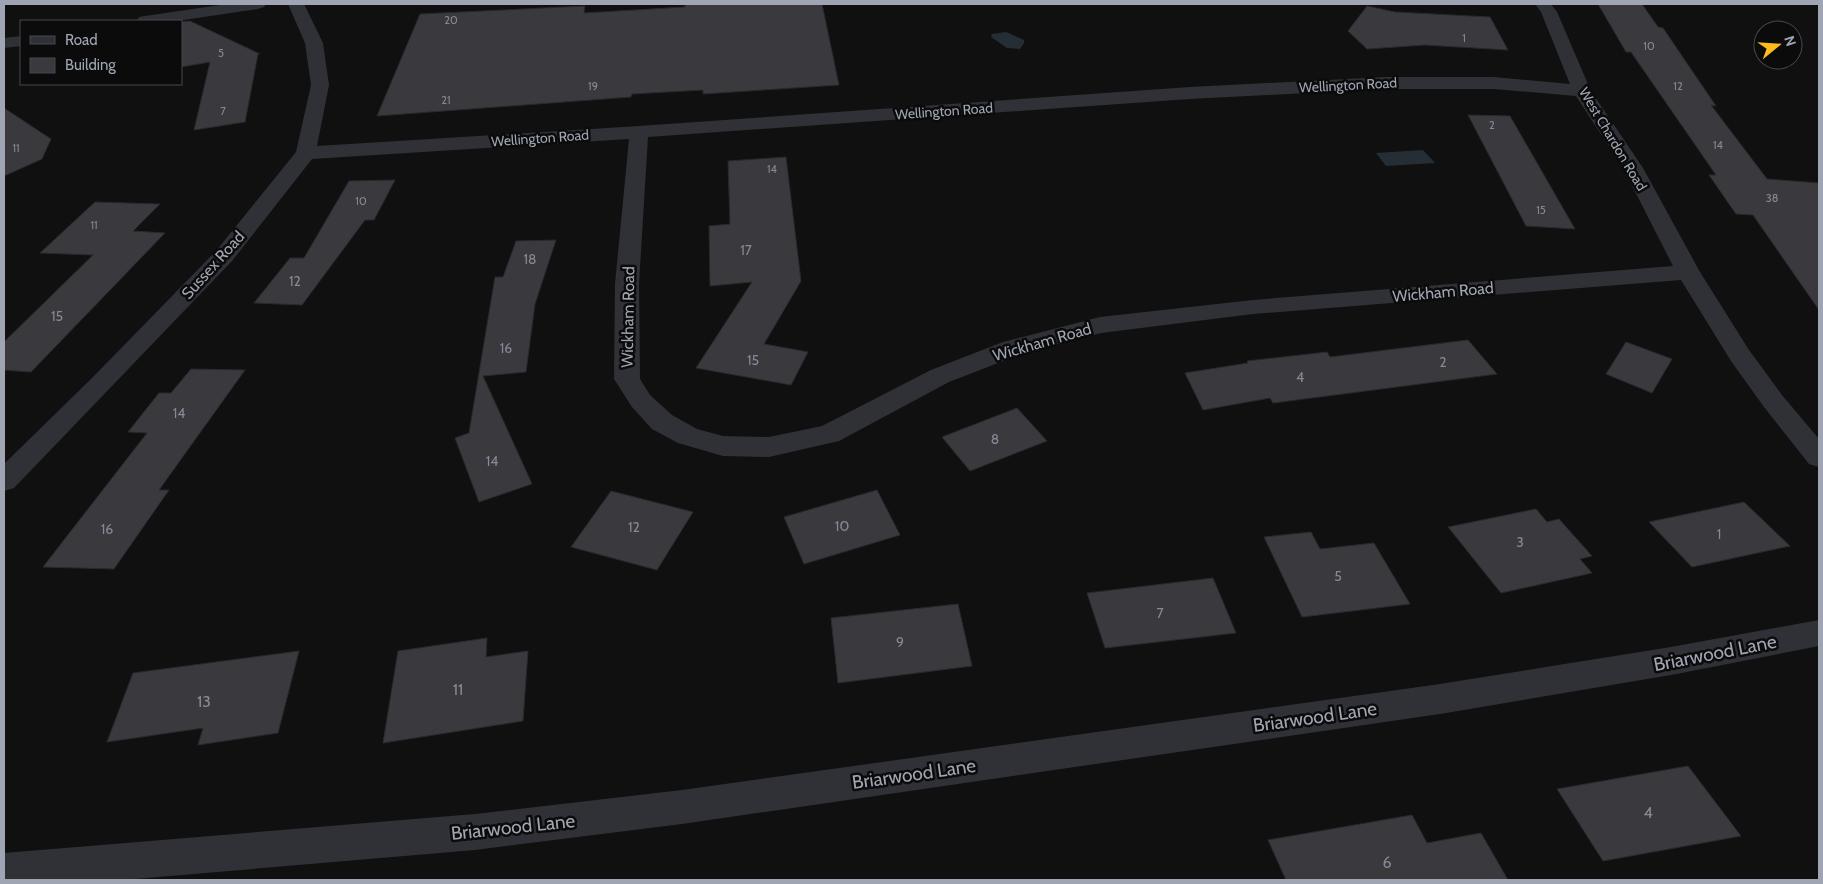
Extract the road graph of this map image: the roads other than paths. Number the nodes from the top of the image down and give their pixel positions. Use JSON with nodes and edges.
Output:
{"nodes":[{"id":1,"x":258,"y":4,"type":"edge"},
{"id":2,"x":296,"y":4,"type":"edge"},
{"id":3,"x":1543,"y":4,"type":"edge"},
{"id":4,"x":152,"y":20,"type":"edge"},
{"id":5,"x":20,"y":41,"type":"edge"},
{"id":6,"x":4,"y":43,"type":"edge"},
{"id":7,"x":1582,"y":91,"type":"junction"},
{"id":8,"x":639,"y":132,"type":"junction"},
{"id":9,"x":306,"y":153,"type":"junction"},
{"id":10,"x":1688,"y":272,"type":"junction"},
{"id":11,"x":1819,"y":457,"type":"edge"},
{"id":12,"x":4,"y":481,"type":"edge"},
{"id":13,"x":1819,"y":633,"type":"edge"},
{"id":14,"x":4,"y":872,"type":"edge"}],
"edges":[{"from":1,"to":4,"type":"street"},
{"from":2,"to":9,"type":"street","name":"Sussex Road"},
{"from":3,"to":7,"type":"street","name":"West Chardon Road"},
{"from":5,"to":6,"type":"street"},
{"from":7,"to":8,"type":"street","name":"Wellington Road"},
{"from":7,"to":10,"type":"street","name":"West Chardon Road"},
{"from":8,"to":9,"type":"street","name":"Wellington Road"},
{"from":8,"to":10,"type":"street","name":"Wickham Road"},
{"from":9,"to":12,"type":"street","name":"Sussex Road"},
{"from":10,"to":11,"type":"street"},
{"from":13,"to":14,"type":"street","name":"Briarwood Lane"}]}
